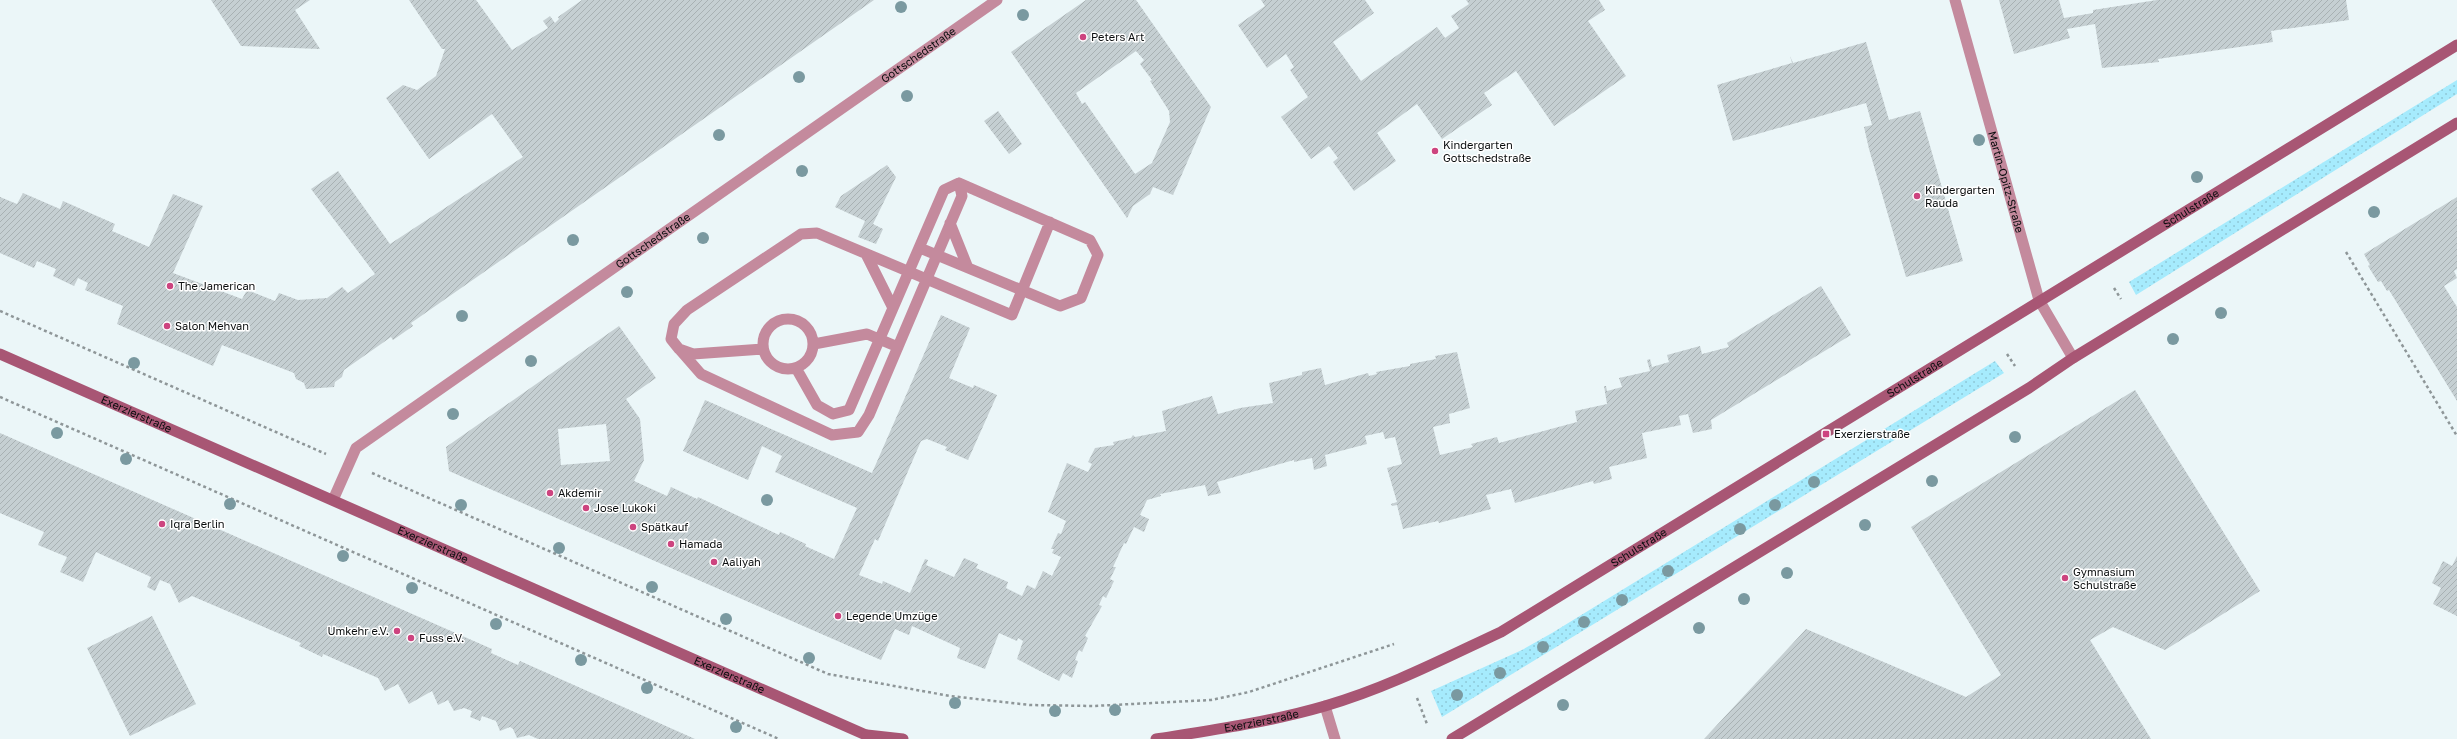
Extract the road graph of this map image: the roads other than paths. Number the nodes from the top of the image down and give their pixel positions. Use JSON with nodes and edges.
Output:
{"nodes":[{"id":1,"x":997,"y":0,"type":"edge"},
{"id":2,"x":1955,"y":0,"type":"edge"},
{"id":3,"x":2457,"y":46,"type":"edge"},
{"id":4,"x":2457,"y":123,"type":"edge"},
{"id":5,"x":959,"y":183,"type":"junction"},
{"id":6,"x":1050,"y":222,"type":"junction"},
{"id":7,"x":950,"y":223,"type":"junction"},
{"id":8,"x":920,"y":248,"type":"junction"},
{"id":9,"x":866,"y":254,"type":"junction"},
{"id":10,"x":937,"y":255,"type":"junction"},
{"id":11,"x":968,"y":268,"type":"junction"},
{"id":12,"x":909,"y":272,"type":"junction"},
{"id":13,"x":926,"y":280,"type":"junction"},
{"id":14,"x":1022,"y":291,"type":"junction"},
{"id":15,"x":2039,"y":300,"type":"junction"},
{"id":16,"x":893,"y":308,"type":"junction"},
{"id":17,"x":880,"y":339,"type":"junction"},
{"id":18,"x":814,"y":344,"type":"junction"},
{"id":19,"x":898,"y":346,"type":"junction"},
{"id":20,"x":679,"y":349,"type":"junction"},
{"id":21,"x":764,"y":349,"type":"junction"},
{"id":22,"x":0,"y":354,"type":"edge"},
{"id":23,"x":2073,"y":358,"type":"junction"},
{"id":24,"x":796,"y":368,"type":"junction"},
{"id":25,"x":333,"y":500,"type":"junction"},
{"id":26,"x":1364,"y":693,"type":"joint"},
{"id":27,"x":1325,"y":706,"type":"junction"},
{"id":28,"x":871,"y":737,"type":"edge"},
{"id":29,"x":903,"y":739,"type":"edge"},
{"id":30,"x":1156,"y":739,"type":"edge"},
{"id":31,"x":1335,"y":739,"type":"edge"},
{"id":32,"x":1452,"y":739,"type":"edge"}],
"edges":[{"from":1,"to":25,"type":"street","name":"Gottschedstraße"},
{"from":2,"to":15,"type":"street","name":"Martin-Opitz-Straße"},
{"from":3,"to":15,"type":"main road","name":"Schulstraße"},
{"from":4,"to":23,"type":"main road"},
{"from":5,"to":6,"type":"street"},
{"from":5,"to":7,"type":"street"},
{"from":5,"to":8,"type":"street"},
{"from":6,"to":14,"type":"street"},
{"from":6,"to":14,"type":"street"},
{"from":7,"to":10,"type":"street"},
{"from":7,"to":11,"type":"street"},
{"from":8,"to":10,"type":"street"},
{"from":8,"to":12,"type":"street"},
{"from":9,"to":12,"type":"street"},
{"from":9,"to":16,"type":"street"},
{"from":9,"to":20,"type":"street"},
{"from":10,"to":11,"type":"street"},
{"from":10,"to":13,"type":"street"},
{"from":11,"to":14,"type":"street"},
{"from":12,"to":13,"type":"street"},
{"from":12,"to":16,"type":"street"},
{"from":13,"to":14,"type":"street"},
{"from":13,"to":19,"type":"street"},
{"from":15,"to":23,"type":"street","name":"Martin-Opitz-Straße"},
{"from":15,"to":26,"type":"main road","name":"Schulstraße"},
{"from":16,"to":17,"type":"street"},
{"from":17,"to":18,"type":"street"},
{"from":17,"to":19,"type":"street"},
{"from":17,"to":24,"type":"street"},
{"from":18,"to":21,"type":"street"},
{"from":18,"to":24,"type":"street"},
{"from":19,"to":20,"type":"street"},
{"from":20,"to":21,"type":"street"},
{"from":21,"to":24,"type":"street"},
{"from":22,"to":25,"type":"main road","name":"Exerzierstraße"},
{"from":23,"to":32,"type":"main road"},
{"from":25,"to":28,"type":"main road","name":"Exerzierstraße"},
{"from":26,"to":27,"type":"main road","name":"Exerzierstraße"},
{"from":27,"to":30,"type":"main road","name":"Exerzierstraße"},
{"from":27,"to":31,"type":"street"},
{"from":28,"to":29,"type":"main road","name":"Exerzierstraße"}]}
